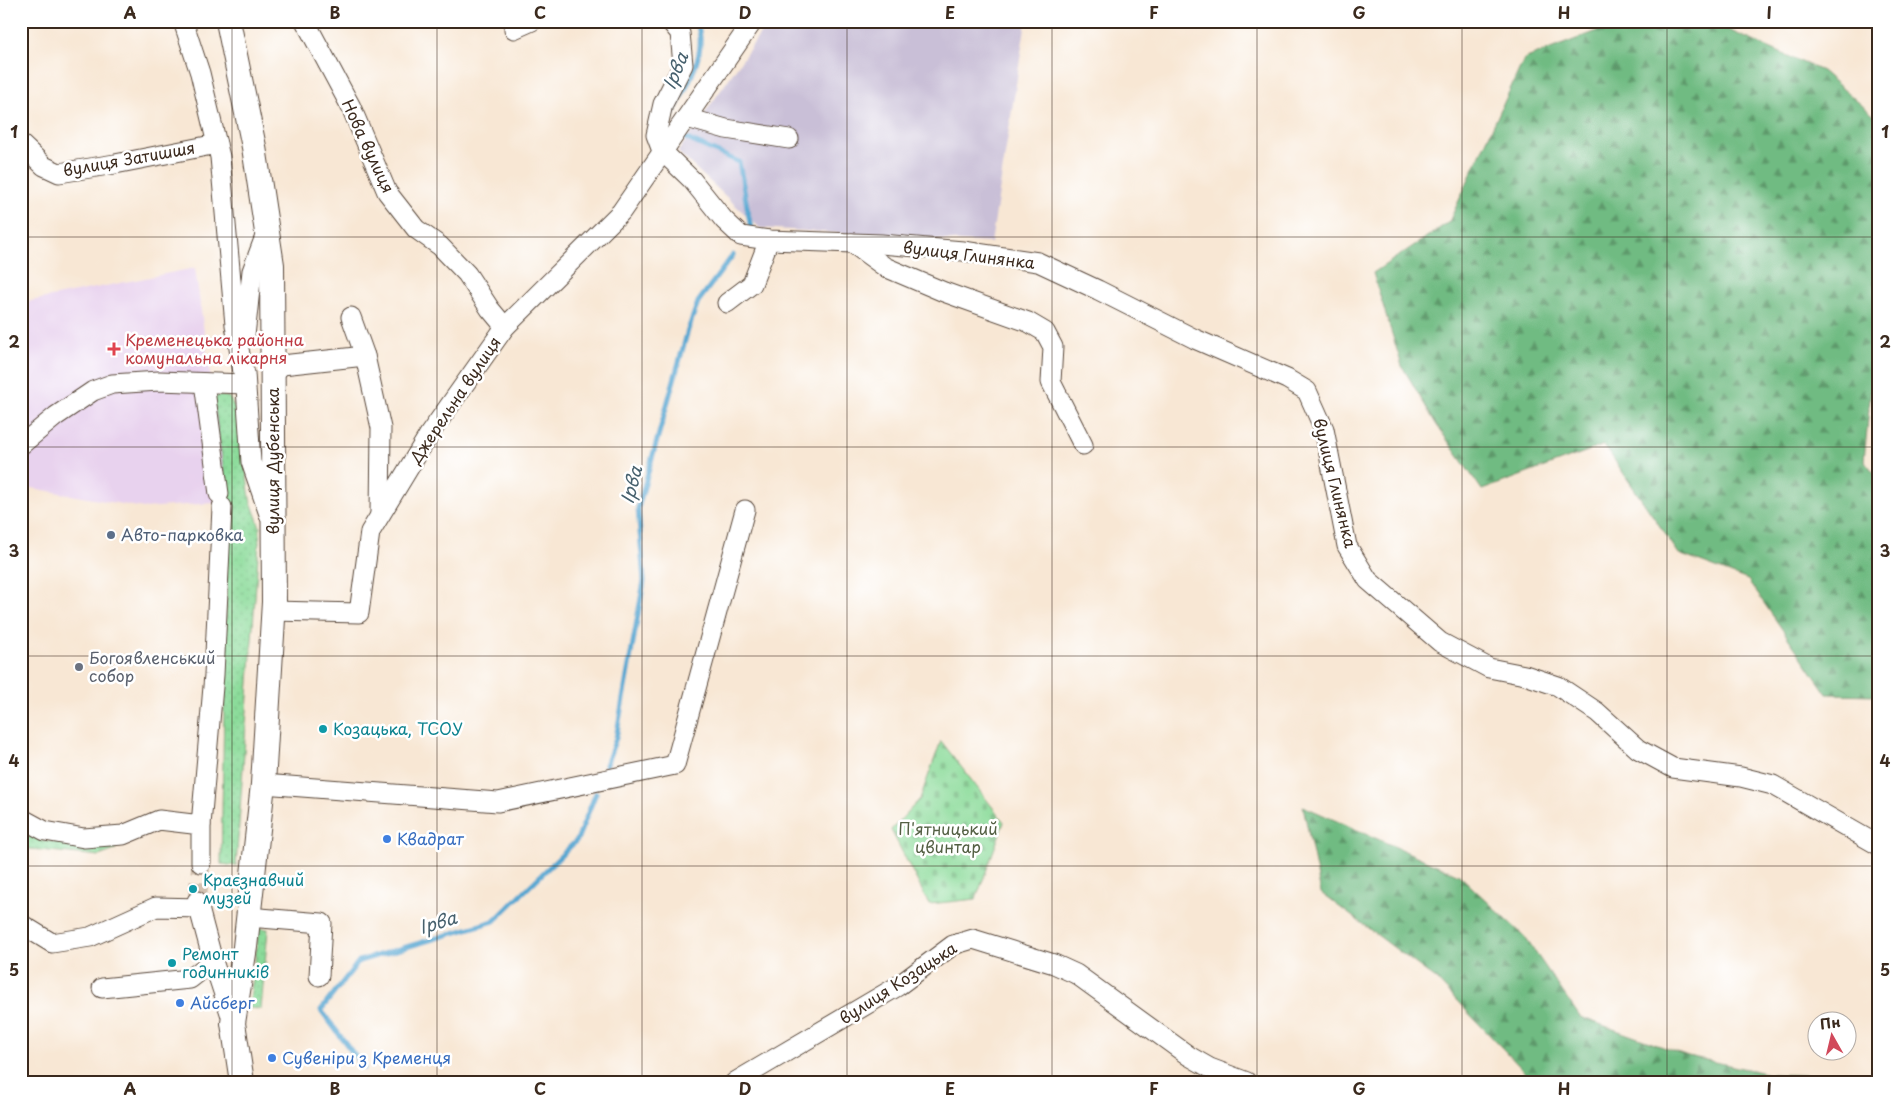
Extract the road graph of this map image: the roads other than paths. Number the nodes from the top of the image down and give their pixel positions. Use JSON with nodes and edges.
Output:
{"nodes":[{"id":1,"x":183,"y":21,"type":"edge"},
{"id":2,"x":228,"y":21,"type":"edge"},
{"id":3,"x":305,"y":21,"type":"edge"},
{"id":4,"x":532,"y":21,"type":"edge"},
{"id":5,"x":670,"y":21,"type":"edge"},
{"id":6,"x":754,"y":21,"type":"edge"},
{"id":7,"x":514,"y":29,"type":"dead end"},
{"id":8,"x":674,"y":135,"type":"junction"},
{"id":9,"x":788,"y":139,"type":"dead end"},
{"id":10,"x":21,"y":144,"type":"edge"},
{"id":11,"x":217,"y":144,"type":"junction"},
{"id":12,"x":268,"y":230,"type":"junction"},
{"id":13,"x":769,"y":240,"type":"junction"},
{"id":14,"x":852,"y":243,"type":"junction"},
{"id":15,"x":727,"y":303,"type":"dead end"},
{"id":16,"x":350,"y":317,"type":"dead end"},
{"id":17,"x":505,"y":326,"type":"junction"},
{"id":18,"x":364,"y":356,"type":"junction"},
{"id":19,"x":273,"y":374,"type":"junction"},
{"id":20,"x":204,"y":383,"type":"junction"},
{"id":21,"x":245,"y":384,"type":"junction"},
{"id":22,"x":21,"y":445,"type":"edge"},
{"id":23,"x":1083,"y":445,"type":"dead end"},
{"id":24,"x":745,"y":510,"type":"dead end"},
{"id":25,"x":380,"y":516,"type":"junction"},
{"id":26,"x":273,"y":528,"type":"junction"},
{"id":27,"x":273,"y":611,"type":"junction"},
{"id":28,"x":263,"y":784,"type":"junction"},
{"id":29,"x":21,"y":818,"type":"edge"},
{"id":30,"x":202,"y":825,"type":"junction"},
{"id":31,"x":1878,"y":845,"type":"edge"},
{"id":32,"x":201,"y":863,"type":"tunnel mouth"},
{"id":33,"x":248,"y":917,"type":"junction"},
{"id":34,"x":21,"y":924,"type":"edge"},
{"id":35,"x":213,"y":961,"type":"junction"},
{"id":36,"x":319,"y":976,"type":"dead end"},
{"id":37,"x":102,"y":988,"type":"dead end"},
{"id":38,"x":233,"y":1024,"type":"junction"},
{"id":39,"x":242,"y":1082,"type":"edge"},
{"id":40,"x":735,"y":1082,"type":"edge"},
{"id":41,"x":1247,"y":1082,"type":"edge"}],
"edges":[{"from":1,"to":11,"type":"street"},
{"from":2,"to":12,"type":"main road","name":"вулиця Дубенська"},
{"from":3,"to":17,"type":"street","name":"Нова вулиця"},
{"from":4,"to":7,"type":"street"},
{"from":5,"to":8,"type":"street"},
{"from":6,"to":8,"type":"street","name":"Джерельна вулиця"},
{"from":8,"to":9,"type":"street"},
{"from":8,"to":13,"type":"street","name":"вулиця Глинянка"},
{"from":8,"to":17,"type":"street","name":"Джерельна вулиця"},
{"from":10,"to":11,"type":"street","name":"вулиця Затишшя"},
{"from":11,"to":21,"type":"street"},
{"from":12,"to":19,"type":"main road","name":"вулиця Дубенська"},
{"from":12,"to":21,"type":"street"},
{"from":13,"to":14,"type":"street","name":"вулиця Глинянка"},
{"from":13,"to":15,"type":"street"},
{"from":14,"to":23,"type":"street"},
{"from":14,"to":31,"type":"street","name":"вулиця Глинянка"},
{"from":16,"to":18,"type":"street"},
{"from":17,"to":25,"type":"street","name":"Джерельна вулиця"},
{"from":18,"to":19,"type":"street"},
{"from":18,"to":25,"type":"street"},
{"from":19,"to":26,"type":"main road","name":"вулиця Дубенська"},
{"from":20,"to":21,"type":"street"},
{"from":20,"to":22,"type":"street"},
{"from":20,"to":30,"type":"street"},
{"from":21,"to":26,"type":"street"},
{"from":24,"to":28,"type":"street"},
{"from":25,"to":27,"type":"street","name":"Джерельна вулиця"},
{"from":26,"to":27,"type":"main road","name":"вулиця Дубенська"},
{"from":27,"to":28,"type":"main road","name":"вулиця Дубенська"},
{"from":28,"to":33,"type":"main road","name":"вулиця Дубенська"},
{"from":29,"to":30,"type":"street"},
{"from":30,"to":32,"type":"street"},
{"from":33,"to":36,"type":"street"},
{"from":33,"to":38,"type":"main road","name":"вулиця Дубенська"},
{"from":34,"to":35,"type":"street"},
{"from":35,"to":37,"type":"street"},
{"from":35,"to":38,"type":"street"},
{"from":38,"to":39,"type":"main road","name":"вулиця Дубенська"},
{"from":40,"to":41,"type":"street","name":"вулиця Козацька"}]}
